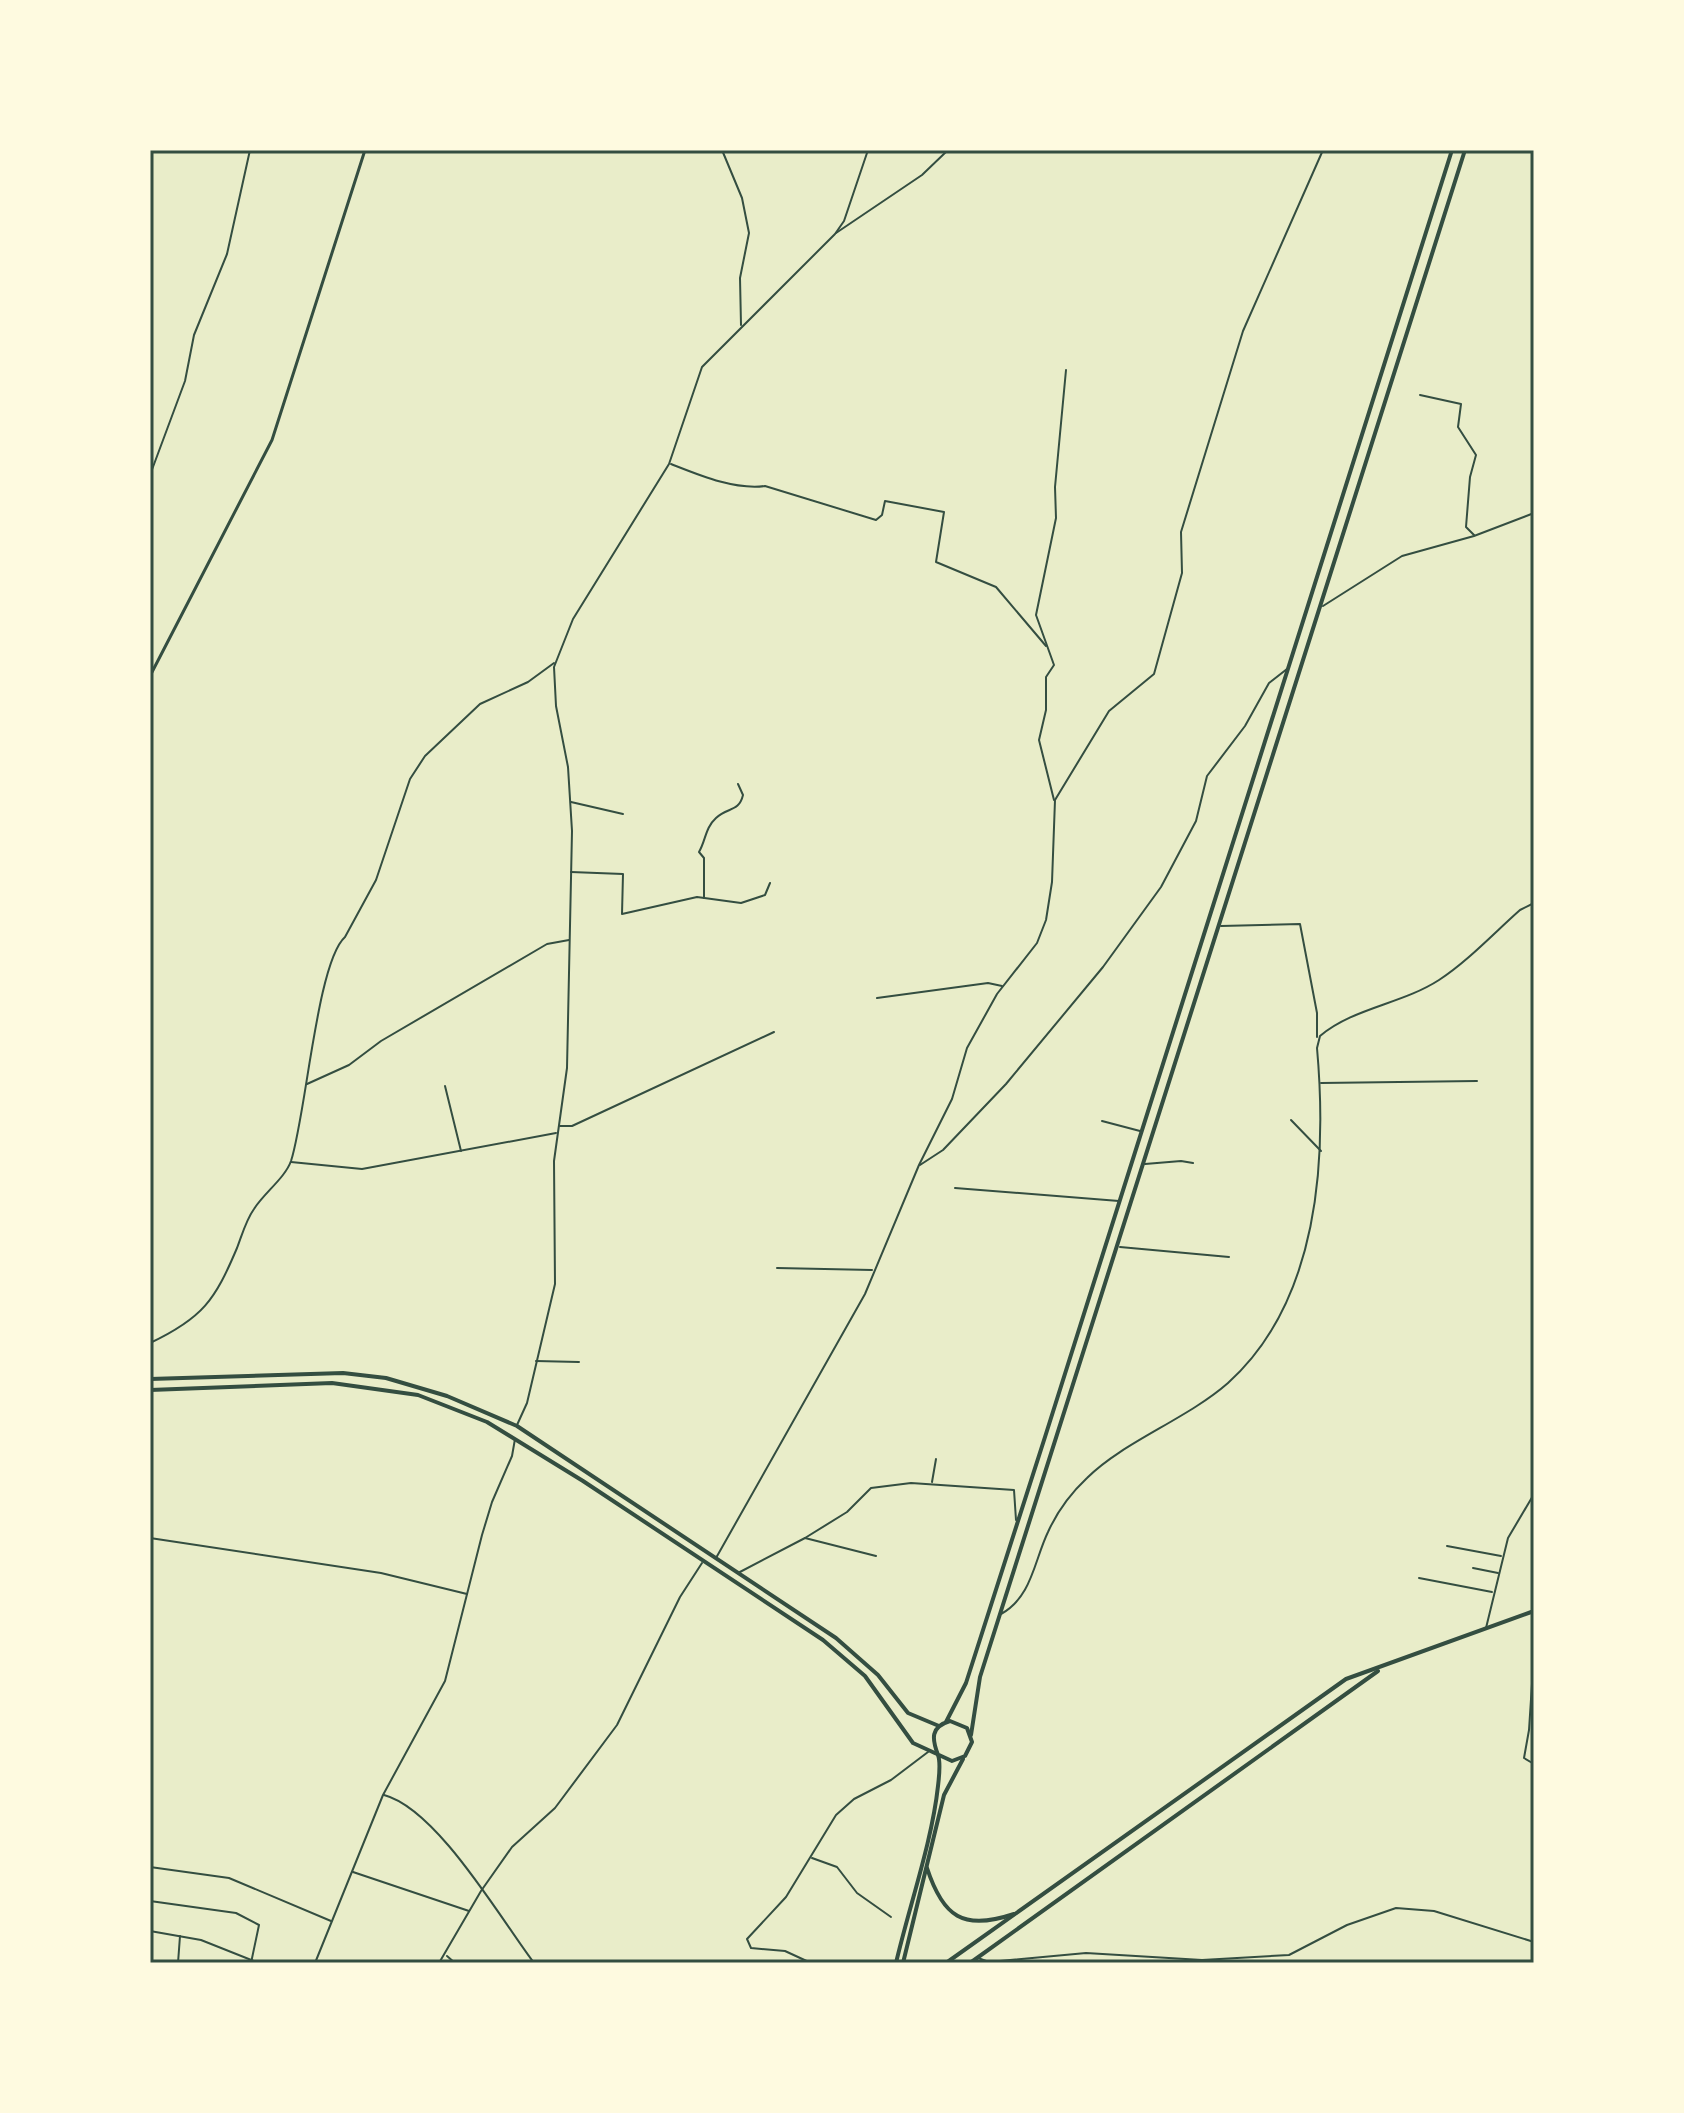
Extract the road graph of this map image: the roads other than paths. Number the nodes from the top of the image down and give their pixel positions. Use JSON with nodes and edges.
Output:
{"nodes":[{"id":1,"x":250,"y":150,"type":"edge"},
{"id":2,"x":365,"y":150,"type":"edge"},
{"id":3,"x":722,"y":150,"type":"edge"},
{"id":4,"x":868,"y":150,"type":"edge"},
{"id":5,"x":948,"y":150,"type":"edge"},
{"id":6,"x":1323,"y":150,"type":"edge"},
{"id":7,"x":1452,"y":150,"type":"edge"},
{"id":8,"x":1465,"y":150,"type":"edge"},
{"id":9,"x":835,"y":234,"type":"junction"},
{"id":10,"x":741,"y":326,"type":"junction"},
{"id":11,"x":1066,"y":370,"type":"dead end"},
{"id":12,"x":1420,"y":395,"type":"dead end"},
{"id":13,"x":669,"y":464,"type":"junction"},
{"id":14,"x":150,"y":475,"type":"edge"},
{"id":15,"x":1534,"y":513,"type":"edge"},
{"id":16,"x":1474,"y":536,"type":"junction"},
{"id":17,"x":1329,"y":540,"type":"junction"},
{"id":18,"x":1339,"y":543,"type":"junction"},
{"id":19,"x":1318,"y":609,"type":"junction"},
{"id":20,"x":1046,"y":646,"type":"junction"},
{"id":21,"x":555,"y":662,"type":"junction"},
{"id":22,"x":152,"y":669,"type":"edge"},
{"id":23,"x":1287,"y":669,"type":"junction"},
{"id":24,"x":150,"y":676,"type":"edge"},
{"id":25,"x":738,"y":784,"type":"dead end"},
{"id":26,"x":1055,"y":800,"type":"junction"},
{"id":27,"x":570,"y":801,"type":"junction"},
{"id":28,"x":1244,"y":803,"type":"junction"},
{"id":29,"x":1255,"y":806,"type":"junction"},
{"id":30,"x":623,"y":814,"type":"dead end"},
{"id":31,"x":570,"y":871,"type":"junction"},
{"id":32,"x":770,"y":883,"type":"dead end"},
{"id":33,"x":704,"y":898,"type":"junction"},
{"id":34,"x":1534,"y":903,"type":"edge"},
{"id":35,"x":1217,"y":927,"type":"junction"},
{"id":36,"x":570,"y":940,"type":"junction"},
{"id":37,"x":1003,"y":987,"type":"junction"},
{"id":38,"x":877,"y":998,"type":"dead end"},
{"id":39,"x":774,"y":1032,"type":"dead end"},
{"id":40,"x":1317,"y":1042,"type":"junction"},
{"id":41,"x":1477,"y":1081,"type":"dead end"},
{"id":42,"x":1320,"y":1083,"type":"junction"},
{"id":43,"x":307,"y":1084,"type":"junction"},
{"id":44,"x":445,"y":1086,"type":"dead end"},
{"id":45,"x":1291,"y":1120,"type":"dead end"},
{"id":46,"x":1102,"y":1121,"type":"dead end"},
{"id":47,"x":560,"y":1126,"type":"junction"},
{"id":48,"x":1142,"y":1132,"type":"junction"},
{"id":49,"x":557,"y":1133,"type":"junction"},
{"id":50,"x":461,"y":1151,"type":"junction"},
{"id":51,"x":1322,"y":1152,"type":"junction"},
{"id":52,"x":291,"y":1162,"type":"junction"},
{"id":53,"x":1193,"y":1163,"type":"dead end"},
{"id":54,"x":1144,"y":1164,"type":"junction"},
{"id":55,"x":919,"y":1165,"type":"junction"},
{"id":56,"x":955,"y":1188,"type":"dead end"},
{"id":57,"x":1120,"y":1201,"type":"junction"},
{"id":58,"x":1118,"y":1247,"type":"junction"},
{"id":59,"x":1229,"y":1257,"type":"dead end"},
{"id":60,"x":777,"y":1268,"type":"dead end"},
{"id":61,"x":874,"y":1270,"type":"junction"},
{"id":62,"x":150,"y":1343,"type":"edge"},
{"id":63,"x":535,"y":1361,"type":"junction"},
{"id":64,"x":579,"y":1362,"type":"dead end"},
{"id":65,"x":150,"y":1379,"type":"edge"},
{"id":66,"x":150,"y":1390,"type":"edge"},
{"id":67,"x":517,"y":1426,"type":"junction"},
{"id":68,"x":515,"y":1438,"type":"junction"},
{"id":69,"x":936,"y":1459,"type":"dead end"},
{"id":70,"x":932,"y":1484,"type":"junction"},
{"id":71,"x":1534,"y":1494,"type":"edge"},
{"id":72,"x":1017,"y":1523,"type":"junction"},
{"id":73,"x":150,"y":1538,"type":"edge"},
{"id":74,"x":805,"y":1538,"type":"junction"},
{"id":75,"x":1447,"y":1546,"type":"dead end"},
{"id":76,"x":876,"y":1556,"type":"dead end"},
{"id":77,"x":1503,"y":1556,"type":"junction"},
{"id":78,"x":715,"y":1559,"type":"junction"},
{"id":79,"x":703,"y":1562,"type":"junction"},
{"id":80,"x":1473,"y":1568,"type":"dead end"},
{"id":81,"x":737,"y":1573,"type":"junction"},
{"id":82,"x":1498,"y":1573,"type":"junction"},
{"id":83,"x":1419,"y":1578,"type":"dead end"},
{"id":84,"x":1493,"y":1592,"type":"junction"},
{"id":85,"x":468,"y":1594,"type":"junction"},
{"id":86,"x":770,"y":1595,"type":"junction"},
{"id":87,"x":766,"y":1603,"type":"junction"},
{"id":88,"x":1534,"y":1611,"type":"edge"},
{"id":89,"x":1000,"y":1614,"type":"junction"},
{"id":90,"x":1486,"y":1629,"type":"junction"},
{"id":91,"x":1534,"y":1653,"type":"edge"},
{"id":92,"x":1380,"y":1669,"type":"junction"},
{"id":93,"x":946,"y":1722,"type":"junction"},
{"id":94,"x":939,"y":1726,"type":"junction"},
{"id":95,"x":971,"y":1735,"type":"junction"},
{"id":96,"x":928,"y":1752,"type":"junction"},
{"id":97,"x":938,"y":1754,"type":"junction"},
{"id":98,"x":965,"y":1756,"type":"junction"},
{"id":99,"x":1534,"y":1764,"type":"edge"},
{"id":100,"x":383,"y":1795,"type":"junction"},
{"id":101,"x":810,"y":1858,"type":"junction"},
{"id":102,"x":926,"y":1865,"type":"junction"},
{"id":103,"x":150,"y":1867,"type":"edge"},
{"id":104,"x":353,"y":1872,"type":"junction"},
{"id":105,"x":481,"y":1891,"type":"junction"},
{"id":106,"x":150,"y":1901,"type":"edge"},
{"id":107,"x":470,"y":1911,"type":"junction"},
{"id":108,"x":1014,"y":1914,"type":"junction"},
{"id":109,"x":891,"y":1917,"type":"dead end"},
{"id":110,"x":333,"y":1922,"type":"junction"},
{"id":111,"x":1022,"y":1924,"type":"junction"},
{"id":112,"x":151,"y":1931,"type":"edge"},
{"id":113,"x":180,"y":1936,"type":"junction"},
{"id":114,"x":1534,"y":1942,"type":"edge"},
{"id":115,"x":446,"y":1954,"type":"junction"},
{"id":116,"x":977,"y":1958,"type":"junction"},
{"id":117,"x":252,"y":1961,"type":"edge"},
{"id":118,"x":151,"y":1963,"type":"edge"},
{"id":119,"x":178,"y":1963,"type":"edge"},
{"id":120,"x":259,"y":1963,"type":"edge"},
{"id":121,"x":315,"y":1963,"type":"edge"},
{"id":122,"x":439,"y":1963,"type":"edge"},
{"id":123,"x":455,"y":1963,"type":"edge"},
{"id":124,"x":534,"y":1963,"type":"edge"},
{"id":125,"x":811,"y":1963,"type":"edge"},
{"id":126,"x":896,"y":1963,"type":"edge"},
{"id":127,"x":903,"y":1963,"type":"edge"},
{"id":128,"x":946,"y":1963,"type":"edge"},
{"id":129,"x":970,"y":1963,"type":"edge"}],
"edges":[{"from":1,"to":14,"type":"street"},
{"from":2,"to":22,"type":"main road"},
{"from":3,"to":10,"type":"street"},
{"from":4,"to":9,"type":"street"},
{"from":5,"to":9,"type":"street"},
{"from":6,"to":26,"type":"street"},
{"from":7,"to":17,"type":"main road"},
{"from":8,"to":18,"type":"main road"},
{"from":9,"to":10,"type":"street"},
{"from":10,"to":13,"type":"street"},
{"from":11,"to":20,"type":"street"},
{"from":12,"to":16,"type":"street"},
{"from":13,"to":20,"type":"street"},
{"from":13,"to":21,"type":"street"},
{"from":15,"to":16,"type":"street"},
{"from":16,"to":19,"type":"street"},
{"from":17,"to":18,"type":"main road"},
{"from":17,"to":23,"type":"main road"},
{"from":18,"to":19,"type":"main road"},
{"from":19,"to":29,"type":"main road"},
{"from":20,"to":26,"type":"street"},
{"from":21,"to":27,"type":"street"},
{"from":21,"to":43,"type":"street"},
{"from":22,"to":24,"type":"main road"},
{"from":23,"to":28,"type":"main road"},
{"from":23,"to":55,"type":"street"},
{"from":25,"to":33,"type":"street"},
{"from":26,"to":37,"type":"street"},
{"from":27,"to":30,"type":"street"},
{"from":27,"to":31,"type":"street"},
{"from":28,"to":29,"type":"main road"},
{"from":28,"to":48,"type":"main road"},
{"from":29,"to":35,"type":"main road"},
{"from":31,"to":33,"type":"street"},
{"from":31,"to":36,"type":"street"},
{"from":32,"to":33,"type":"street"},
{"from":34,"to":40,"type":"street"},
{"from":35,"to":40,"type":"street"},
{"from":35,"to":54,"type":"main road"},
{"from":36,"to":43,"type":"street"},
{"from":36,"to":47,"type":"street"},
{"from":37,"to":38,"type":"street"},
{"from":37,"to":55,"type":"street"},
{"from":39,"to":47,"type":"street"},
{"from":40,"to":42,"type":"street"},
{"from":41,"to":42,"type":"street"},
{"from":42,"to":51,"type":"street"},
{"from":43,"to":52,"type":"street"},
{"from":44,"to":50,"type":"street"},
{"from":45,"to":51,"type":"street"},
{"from":46,"to":48,"type":"street"},
{"from":47,"to":49,"type":"street"},
{"from":48,"to":57,"type":"main road"},
{"from":49,"to":50,"type":"street"},
{"from":49,"to":63,"type":"street"},
{"from":50,"to":52,"type":"street"},
{"from":51,"to":89,"type":"street"},
{"from":52,"to":62,"type":"street"},
{"from":53,"to":54,"type":"street"},
{"from":54,"to":58,"type":"main road"},
{"from":55,"to":61,"type":"street"},
{"from":56,"to":57,"type":"street"},
{"from":57,"to":72,"type":"main road"},
{"from":58,"to":59,"type":"street"},
{"from":58,"to":89,"type":"main road"},
{"from":60,"to":61,"type":"street"},
{"from":61,"to":78,"type":"street"},
{"from":63,"to":64,"type":"street"},
{"from":63,"to":67,"type":"street"},
{"from":65,"to":67,"type":"main road"},
{"from":66,"to":68,"type":"main road"},
{"from":67,"to":78,"type":"main road"},
{"from":68,"to":79,"type":"main road"},
{"from":68,"to":85,"type":"street"},
{"from":69,"to":70,"type":"street"},
{"from":70,"to":72,"type":"street"},
{"from":70,"to":74,"type":"street"},
{"from":71,"to":77,"type":"street"},
{"from":72,"to":93,"type":"main road"},
{"from":73,"to":85,"type":"street"},
{"from":74,"to":76,"type":"street"},
{"from":74,"to":81,"type":"street"},
{"from":75,"to":77,"type":"street"},
{"from":77,"to":82,"type":"street"},
{"from":78,"to":81,"type":"main road"},
{"from":79,"to":87,"type":"main road"},
{"from":79,"to":105,"type":"street"},
{"from":80,"to":82,"type":"street"},
{"from":81,"to":86,"type":"main road"},
{"from":82,"to":84,"type":"street"},
{"from":83,"to":84,"type":"street"},
{"from":84,"to":90,"type":"street"},
{"from":85,"to":100,"type":"street"},
{"from":86,"to":87,"type":"main road"},
{"from":86,"to":94,"type":"main road"},
{"from":87,"to":96,"type":"main road"},
{"from":88,"to":90,"type":"main road"},
{"from":89,"to":95,"type":"main road"},
{"from":90,"to":92,"type":"main road"},
{"from":91,"to":99,"type":"street"},
{"from":92,"to":108,"type":"main road"},
{"from":92,"to":111,"type":"main road"},
{"from":93,"to":94,"type":"main road"},
{"from":93,"to":95,"type":"main road"},
{"from":94,"to":97,"type":"main road"},
{"from":95,"to":98,"type":"main road"},
{"from":96,"to":97,"type":"main road"},
{"from":96,"to":101,"type":"street"},
{"from":97,"to":98,"type":"main road"},
{"from":97,"to":126,"type":"main road"},
{"from":98,"to":102,"type":"main road"},
{"from":100,"to":104,"type":"street"},
{"from":100,"to":105,"type":"street"},
{"from":101,"to":109,"type":"street"},
{"from":101,"to":125,"type":"street"},
{"from":102,"to":108,"type":"main road"},
{"from":102,"to":127,"type":"main road"},
{"from":103,"to":110,"type":"street"},
{"from":104,"to":107,"type":"street"},
{"from":104,"to":110,"type":"street"},
{"from":105,"to":107,"type":"street"},
{"from":105,"to":124,"type":"street"},
{"from":106,"to":117,"type":"street"},
{"from":107,"to":115,"type":"street"},
{"from":108,"to":111,"type":"main road"},
{"from":108,"to":128,"type":"main road"},
{"from":110,"to":121,"type":"street"},
{"from":111,"to":116,"type":"main road"},
{"from":112,"to":113,"type":"street"},
{"from":112,"to":118,"type":"street"},
{"from":113,"to":117,"type":"street"},
{"from":113,"to":119,"type":"street"},
{"from":114,"to":116,"type":"street"},
{"from":115,"to":122,"type":"street"},
{"from":115,"to":123,"type":"street"},
{"from":116,"to":129,"type":"main road"},
{"from":117,"to":120,"type":"street"}]}
